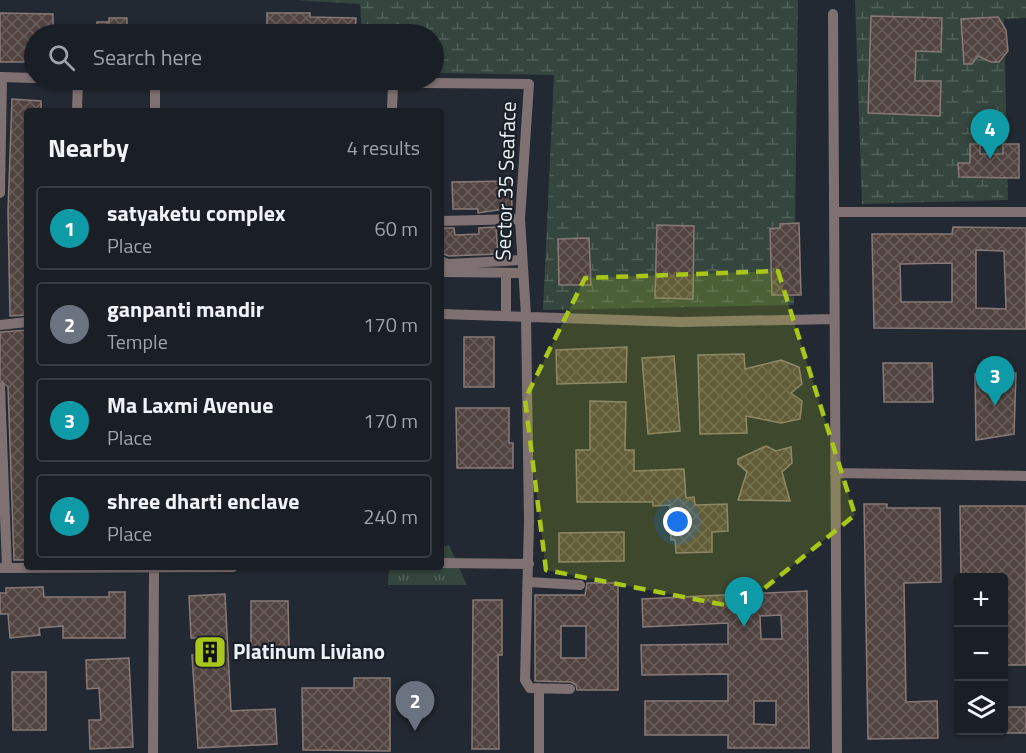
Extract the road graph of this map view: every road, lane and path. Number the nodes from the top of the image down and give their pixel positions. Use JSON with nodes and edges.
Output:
{"nodes":[{"id":1,"x":833,"y":14,"type":"dead end"},
{"id":2,"x":1,"y":77,"type":"edge"},
{"id":3,"x":24,"y":78,"type":"edge"},
{"id":4,"x":444,"y":83,"type":"edge"},
{"id":5,"x":78,"y":90,"type":"edge"},
{"id":6,"x":155,"y":90,"type":"edge"},
{"id":7,"x":393,"y":90,"type":"edge"},
{"id":8,"x":77,"y":108,"type":"edge"},
{"id":9,"x":155,"y":108,"type":"edge"},
{"id":10,"x":392,"y":108,"type":"edge"},
{"id":11,"x":0,"y":193,"type":"edge"},
{"id":12,"x":834,"y":212,"type":"junction"},
{"id":13,"x":1026,"y":212,"type":"edge"},
{"id":14,"x":520,"y":219,"type":"junction"},
{"id":15,"x":444,"y":221,"type":"edge"},
{"id":16,"x":522,"y":260,"type":"junction"},
{"id":17,"x":444,"y":262,"type":"edge"},
{"id":18,"x":444,"y":272,"type":"edge"},
{"id":19,"x":507,"y":273,"type":"junction"},
{"id":20,"x":523,"y":273,"type":"junction"},
{"id":21,"x":444,"y":314,"type":"edge"},
{"id":22,"x":506,"y":315,"type":"junction"},
{"id":23,"x":526,"y":315,"type":"junction"},
{"id":24,"x":834,"y":319,"type":"junction"},
{"id":25,"x":24,"y":322,"type":"edge"},
{"id":26,"x":0,"y":325,"type":"edge"},
{"id":27,"x":0,"y":387,"type":"edge"},
{"id":28,"x":835,"y":473,"type":"junction"},
{"id":29,"x":1026,"y":476,"type":"edge"},
{"id":30,"x":444,"y":564,"type":"edge"},
{"id":31,"x":529,"y":564,"type":"junction"},
{"id":32,"x":4,"y":568,"type":"edge"},
{"id":33,"x":24,"y":568,"type":"edge"},
{"id":34,"x":154,"y":570,"type":"edge"},
{"id":35,"x":529,"y":582,"type":"junction"},
{"id":36,"x":580,"y":585,"type":"dead end"},
{"id":37,"x":539,"y":688,"type":"junction"},
{"id":38,"x":570,"y":689,"type":"dead end"},
{"id":39,"x":153,"y":753,"type":"edge"},
{"id":40,"x":539,"y":753,"type":"edge"},
{"id":41,"x":837,"y":753,"type":"edge"}],
"edges":[{"from":1,"to":12,"type":"street"},
{"from":2,"to":3,"type":"street"},
{"from":2,"to":11,"type":"street"},
{"from":4,"to":14,"type":"street","name":"Sector 35 Seaface"},
{"from":5,"to":8,"type":"street"},
{"from":6,"to":9,"type":"street"},
{"from":7,"to":10,"type":"street"},
{"from":12,"to":13,"type":"street"},
{"from":12,"to":24,"type":"street"},
{"from":14,"to":15,"type":"street"},
{"from":14,"to":16,"type":"street","name":"Sector 35 Seaface"},
{"from":16,"to":17,"type":"street"},
{"from":16,"to":20,"type":"street","name":"Sector 35 Seaface"},
{"from":18,"to":19,"type":"street"},
{"from":19,"to":20,"type":"street"},
{"from":19,"to":22,"type":"street"},
{"from":20,"to":23,"type":"street","name":"Sector 35 Seaface"},
{"from":21,"to":22,"type":"street"},
{"from":22,"to":23,"type":"street"},
{"from":23,"to":24,"type":"street"},
{"from":23,"to":31,"type":"street","name":"Sector 35 Seaface"},
{"from":24,"to":28,"type":"street"},
{"from":25,"to":26,"type":"street"},
{"from":27,"to":32,"type":"street"},
{"from":28,"to":29,"type":"street"},
{"from":28,"to":41,"type":"street"},
{"from":30,"to":31,"type":"street"},
{"from":31,"to":35,"type":"street","name":"Sector 35 Seaface"},
{"from":32,"to":33,"type":"street"},
{"from":34,"to":39,"type":"street"},
{"from":35,"to":36,"type":"street"},
{"from":35,"to":37,"type":"street","name":"Sector 35 Seaface"},
{"from":37,"to":38,"type":"street"},
{"from":37,"to":40,"type":"street"}]}
